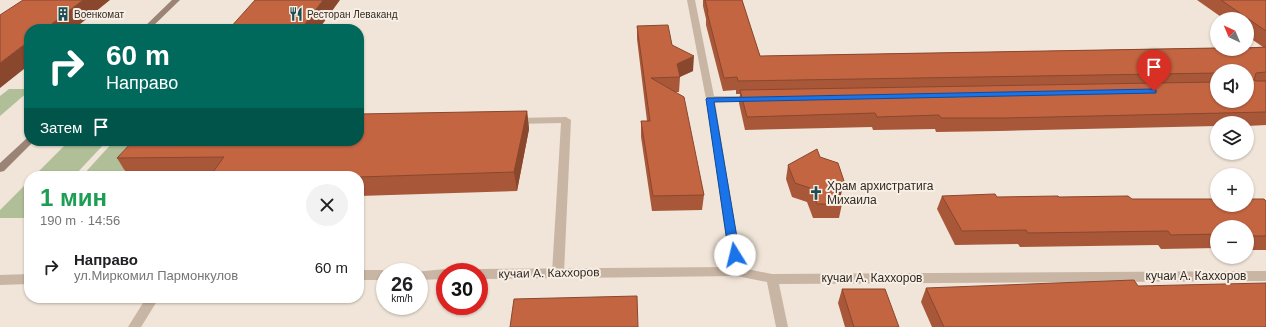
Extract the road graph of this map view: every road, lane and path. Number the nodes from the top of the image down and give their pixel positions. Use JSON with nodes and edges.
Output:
{"nodes":[{"id":1,"x":176,"y":0,"type":"edge"},
{"id":2,"x":691,"y":0,"type":"edge"},
{"id":3,"x":151,"y":24,"type":"edge"},
{"id":4,"x":765,"y":98,"type":"edge"},
{"id":5,"x":710,"y":99,"type":"junction"},
{"id":6,"x":502,"y":121,"type":"edge"},
{"id":7,"x":24,"y":146,"type":"edge"},
{"id":8,"x":0,"y":169,"type":"edge"},
{"id":9,"x":737,"y":271,"type":"junction"},
{"id":10,"x":558,"y":273,"type":"junction"},
{"id":11,"x":488,"y":274,"type":"edge"},
{"id":12,"x":364,"y":275,"type":"edge"},
{"id":13,"x":376,"y":275,"type":"edge"},
{"id":14,"x":1266,"y":276,"type":"edge"},
{"id":15,"x":24,"y":279,"type":"edge"},
{"id":16,"x":772,"y":279,"type":"junction"},
{"id":17,"x":0,"y":280,"type":"edge"},
{"id":18,"x":150,"y":303,"type":"edge"},
{"id":19,"x":134,"y":327,"type":"edge"},
{"id":20,"x":782,"y":327,"type":"edge"}],
"edges":[{"from":1,"to":3,"type":"street"},
{"from":2,"to":5,"type":"street"},
{"from":4,"to":5,"type":"street"},
{"from":5,"to":9,"type":"street"},
{"from":6,"to":10,"type":"street"},
{"from":7,"to":8,"type":"street"},
{"from":9,"to":10,"type":"street","name":"кучаи А. Каххоров"},
{"from":9,"to":16,"type":"street","name":"кучаи А. Каххоров"},
{"from":10,"to":11,"type":"street","name":"кучаи А. Каххоров"},
{"from":12,"to":13,"type":"street"},
{"from":14,"to":16,"type":"street","name":"кучаи А. Каххоров"},
{"from":15,"to":17,"type":"street"},
{"from":16,"to":20,"type":"street"},
{"from":18,"to":19,"type":"street"}]}
